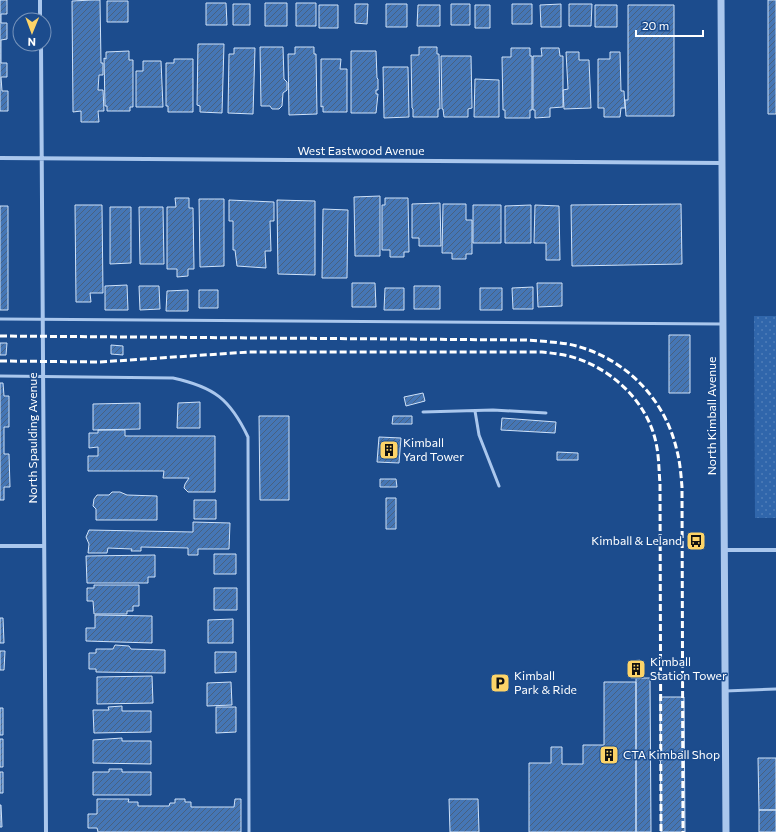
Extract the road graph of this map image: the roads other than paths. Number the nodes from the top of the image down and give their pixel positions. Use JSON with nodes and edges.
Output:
{"nodes":[{"id":1,"x":40,"y":0,"type":"edge"},
{"id":2,"x":721,"y":0,"type":"edge"},
{"id":3,"x":40,"y":12,"type":"edge"},
{"id":4,"x":40,"y":52,"type":"edge"},
{"id":5,"x":0,"y":158,"type":"edge"},
{"id":6,"x":41,"y":158,"type":"junction"},
{"id":7,"x":722,"y":163,"type":"junction"},
{"id":8,"x":0,"y":319,"type":"edge"},
{"id":9,"x":42,"y":319,"type":"junction"},
{"id":10,"x":723,"y":324,"type":"junction"},
{"id":11,"x":0,"y":376,"type":"edge"},
{"id":12,"x":43,"y":376,"type":"junction"},
{"id":13,"x":475,"y":411,"type":"junction"},
{"id":14,"x":423,"y":412,"type":"dead end"},
{"id":15,"x":546,"y":413,"type":"dead end"},
{"id":16,"x":499,"y":486,"type":"dead end"},
{"id":17,"x":0,"y":546,"type":"edge"},
{"id":18,"x":44,"y":546,"type":"junction"},
{"id":19,"x":724,"y":550,"type":"junction"},
{"id":20,"x":776,"y":550,"type":"edge"},
{"id":21,"x":776,"y":689,"type":"edge"},
{"id":22,"x":725,"y":691,"type":"junction"},
{"id":23,"x":46,"y":832,"type":"edge"},
{"id":24,"x":249,"y":832,"type":"edge"},
{"id":25,"x":726,"y":832,"type":"edge"}],
"edges":[{"from":1,"to":3,"type":"street"},
{"from":2,"to":7,"type":"street","name":"North Kimball Avenue"},
{"from":4,"to":6,"type":"street","name":"North Spaulding Avenue"},
{"from":5,"to":6,"type":"street","name":"West Eastwood Avenue"},
{"from":6,"to":7,"type":"street","name":"West Eastwood Avenue"},
{"from":6,"to":9,"type":"street","name":"North Spaulding Avenue"},
{"from":7,"to":10,"type":"street","name":"North Kimball Avenue"},
{"from":8,"to":9,"type":"lane"},
{"from":9,"to":10,"type":"lane"},
{"from":9,"to":12,"type":"street","name":"North Spaulding Avenue"},
{"from":10,"to":19,"type":"street","name":"North Kimball Avenue"},
{"from":11,"to":12,"type":"lane"},
{"from":12,"to":18,"type":"street","name":"North Spaulding Avenue"},
{"from":12,"to":24,"type":"lane"},
{"from":13,"to":14,"type":"lane"},
{"from":13,"to":15,"type":"lane"},
{"from":13,"to":16,"type":"lane"},
{"from":17,"to":18,"type":"street"},
{"from":18,"to":23,"type":"street","name":"North Spaulding Avenue"},
{"from":19,"to":20,"type":"street"},
{"from":19,"to":22,"type":"street","name":"North Kimball Avenue"},
{"from":21,"to":22,"type":"lane"},
{"from":22,"to":25,"type":"street","name":"North Kimball Avenue"}]}
